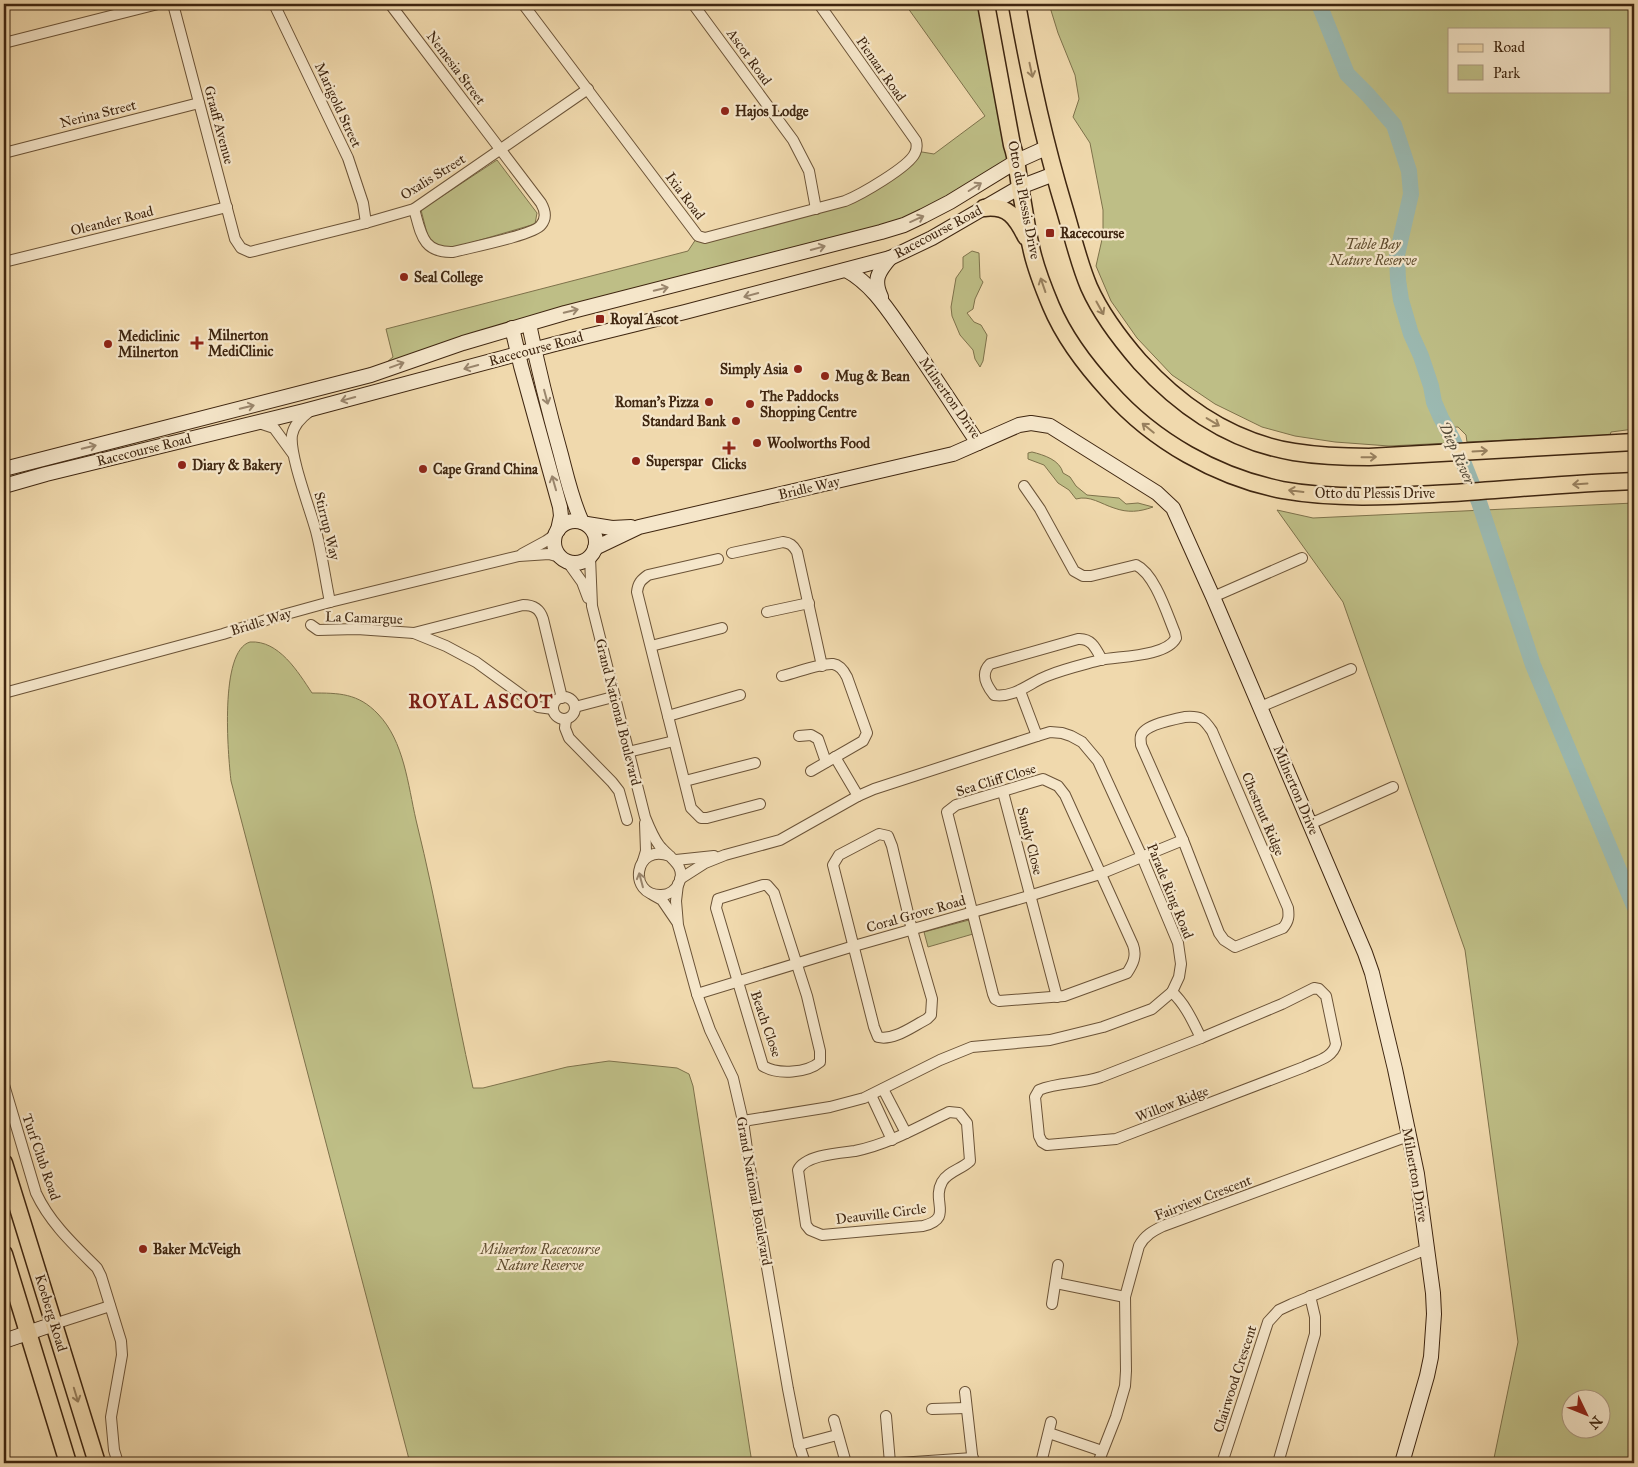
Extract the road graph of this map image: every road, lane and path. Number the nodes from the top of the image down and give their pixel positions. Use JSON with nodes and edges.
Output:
{"nodes":[{"id":1,"x":158,"y":4,"type":"edge"},
{"id":2,"x":173,"y":4,"type":"edge"},
{"id":3,"x":274,"y":4,"type":"edge"},
{"id":4,"x":390,"y":4,"type":"edge"},
{"id":5,"x":523,"y":4,"type":"edge"},
{"id":6,"x":693,"y":4,"type":"edge"},
{"id":7,"x":819,"y":4,"type":"edge"},
{"id":8,"x":986,"y":4,"type":"edge"},
{"id":9,"x":1017,"y":4,"type":"edge"},
{"id":10,"x":4,"y":43,"type":"edge"},
{"id":11,"x":588,"y":89,"type":"junction"},
{"id":12,"x":199,"y":102,"type":"junction"},
{"id":13,"x":1048,"y":147,"type":"junction"},
{"id":14,"x":500,"y":150,"type":"junction"},
{"id":15,"x":916,"y":151,"type":"joint"},
{"id":16,"x":4,"y":153,"type":"edge"},
{"id":17,"x":1017,"y":161,"type":"junction"},
{"id":18,"x":1054,"y":174,"type":"junction"},
{"id":19,"x":1020,"y":187,"type":"junction"},
{"id":20,"x":226,"y":207,"type":"junction"},
{"id":21,"x":984,"y":208,"type":"junction"},
{"id":22,"x":414,"y":209,"type":"junction"},
{"id":23,"x":816,"y":209,"type":"junction"},
{"id":24,"x":366,"y":223,"type":"junction"},
{"id":25,"x":1031,"y":248,"type":"junction"},
{"id":26,"x":245,"y":250,"type":"joint"},
{"id":27,"x":890,"y":258,"type":"junction"},
{"id":28,"x":4,"y":262,"type":"edge"},
{"id":29,"x":846,"y":270,"type":"junction"},
{"id":30,"x":885,"y":306,"type":"junction"},
{"id":31,"x":529,"y":324,"type":"junction"},
{"id":32,"x":512,"y":328,"type":"junction"},
{"id":33,"x":534,"y":350,"type":"junction"},
{"id":34,"x":518,"y":354,"type":"junction"},
{"id":35,"x":313,"y":408,"type":"junction"},
{"id":36,"x":256,"y":423,"type":"junction"},
{"id":37,"x":978,"y":443,"type":"junction"},
{"id":38,"x":1627,"y":443,"type":"edge"},
{"id":39,"x":295,"y":456,"type":"junction"},
{"id":40,"x":4,"y":469,"type":"edge"},
{"id":41,"x":1631,"y":481,"type":"edge"},
{"id":42,"x":4,"y":486,"type":"edge"},
{"id":43,"x":1024,"y":486,"type":"dead end"},
{"id":44,"x":584,"y":523,"type":"junction"},
{"id":45,"x":639,"y":527,"type":"junction"},
{"id":46,"x":557,"y":532,"type":"junction"},
{"id":47,"x":592,"y":552,"type":"junction"},
{"id":48,"x":732,"y":553,"type":"dead end"},
{"id":49,"x":519,"y":556,"type":"junction"},
{"id":50,"x":1302,"y":558,"type":"dead end"},
{"id":51,"x":718,"y":559,"type":"dead end"},
{"id":52,"x":565,"y":560,"type":"junction"},
{"id":53,"x":1213,"y":597,"type":"junction"},
{"id":54,"x":330,"y":602,"type":"junction"},
{"id":55,"x":809,"y":603,"type":"junction"},
{"id":56,"x":592,"y":606,"type":"junction"},
{"id":57,"x":767,"y":612,"type":"dead end"},
{"id":58,"x":310,"y":625,"type":"dead end"},
{"id":59,"x":441,"y":626,"type":"junction"},
{"id":60,"x":722,"y":628,"type":"dead end"},
{"id":61,"x":414,"y":633,"type":"junction"},
{"id":62,"x":446,"y":646,"type":"junction"},
{"id":63,"x":651,"y":646,"type":"junction"},
{"id":64,"x":1102,"y":660,"type":"junction"},
{"id":65,"x":822,"y":666,"type":"junction"},
{"id":66,"x":1351,"y":669,"type":"dead end"},
{"id":67,"x":782,"y":676,"type":"dead end"},
{"id":68,"x":1020,"y":691,"type":"junction"},
{"id":69,"x":4,"y":692,"type":"edge"},
{"id":70,"x":740,"y":695,"type":"dead end"},
{"id":71,"x":613,"y":697,"type":"junction"},
{"id":72,"x":562,"y":698,"type":"junction"},
{"id":73,"x":574,"y":707,"type":"junction"},
{"id":74,"x":1260,"y":707,"type":"junction"},
{"id":75,"x":554,"y":709,"type":"junction"},
{"id":76,"x":668,"y":716,"type":"junction"},
{"id":77,"x":566,"y":719,"type":"junction"},
{"id":78,"x":799,"y":736,"type":"dead end"},
{"id":79,"x":1037,"y":736,"type":"junction"},
{"id":80,"x":674,"y":741,"type":"junction"},
{"id":81,"x":628,"y":752,"type":"junction"},
{"id":82,"x":831,"y":760,"type":"junction"},
{"id":83,"x":755,"y":763,"type":"dead end"},
{"id":84,"x":811,"y":771,"type":"dead end"},
{"id":85,"x":684,"y":781,"type":"junction"},
{"id":86,"x":1393,"y":787,"type":"dead end"},
{"id":87,"x":1003,"y":792,"type":"junction"},
{"id":88,"x":858,"y":796,"type":"junction"},
{"id":89,"x":760,"y":804,"type":"dead end"},
{"id":90,"x":645,"y":818,"type":"junction"},
{"id":91,"x":627,"y":820,"type":"dead end"},
{"id":92,"x":1310,"y":824,"type":"junction"},
{"id":93,"x":1183,"y":840,"type":"junction"},
{"id":94,"x":725,"y":855,"type":"junction"},
{"id":95,"x":1142,"y":857,"type":"junction"},
{"id":96,"x":673,"y":858,"type":"junction"},
{"id":97,"x":643,"y":861,"type":"junction"},
{"id":98,"x":1100,"y":874,"type":"junction"},
{"id":99,"x":679,"y":882,"type":"junction"},
{"id":100,"x":653,"y":894,"type":"junction"},
{"id":101,"x":1029,"y":896,"type":"junction"},
{"id":102,"x":971,"y":912,"type":"junction"},
{"id":103,"x":678,"y":925,"type":"junction"},
{"id":104,"x":912,"y":930,"type":"junction"},
{"id":105,"x":854,"y":946,"type":"junction"},
{"id":106,"x":796,"y":964,"type":"junction"},
{"id":107,"x":737,"y":982,"type":"junction"},
{"id":108,"x":1172,"y":992,"type":"junction"},
{"id":109,"x":697,"y":994,"type":"junction"},
{"id":110,"x":1057,"y":997,"type":"junction"},
{"id":111,"x":1201,"y":1038,"type":"junction"},
{"id":112,"x":4,"y":1085,"type":"edge"},
{"id":113,"x":883,"y":1089,"type":"junction"},
{"id":114,"x":871,"y":1095,"type":"junction"},
{"id":115,"x":743,"y":1121,"type":"junction"},
{"id":116,"x":906,"y":1132,"type":"junction"},
{"id":117,"x":1408,"y":1136,"type":"junction"},
{"id":118,"x":892,"y":1140,"type":"junction"},
{"id":119,"x":4,"y":1163,"type":"edge"},
{"id":120,"x":1427,"y":1249,"type":"junction"},
{"id":121,"x":4,"y":1254,"type":"edge"},
{"id":122,"x":1058,"y":1265,"type":"dead end"},
{"id":123,"x":1056,"y":1283,"type":"junction"},
{"id":124,"x":1310,"y":1296,"type":"junction"},
{"id":125,"x":1125,"y":1297,"type":"junction"},
{"id":126,"x":1052,"y":1304,"type":"dead end"},
{"id":127,"x":110,"y":1306,"type":"junction"},
{"id":128,"x":54,"y":1324,"type":"junction"},
{"id":129,"x":28,"y":1333,"type":"junction"},
{"id":130,"x":4,"y":1341,"type":"edge"},
{"id":131,"x":966,"y":1392,"type":"dead end"},
{"id":132,"x":966,"y":1408,"type":"junction"},
{"id":133,"x":932,"y":1409,"type":"dead end"},
{"id":134,"x":886,"y":1416,"type":"dead end"},
{"id":135,"x":834,"y":1420,"type":"dead end"},
{"id":136,"x":1051,"y":1422,"type":"dead end"},
{"id":137,"x":1049,"y":1433,"type":"junction"},
{"id":138,"x":838,"y":1437,"type":"junction"},
{"id":139,"x":800,"y":1447,"type":"junction"},
{"id":140,"x":1102,"y":1451,"type":"junction"},
{"id":141,"x":973,"y":1461,"type":"edge"},
{"id":142,"x":68,"y":1463,"type":"edge"},
{"id":143,"x":97,"y":1463,"type":"edge"},
{"id":144,"x":118,"y":1463,"type":"edge"},
{"id":145,"x":805,"y":1463,"type":"edge"},
{"id":146,"x":846,"y":1463,"type":"edge"},
{"id":147,"x":890,"y":1463,"type":"edge"},
{"id":148,"x":899,"y":1463,"type":"edge"},
{"id":149,"x":921,"y":1463,"type":"edge"},
{"id":150,"x":1041,"y":1463,"type":"edge"},
{"id":151,"x":1098,"y":1463,"type":"edge"},
{"id":152,"x":1222,"y":1463,"type":"edge"},
{"id":153,"x":1278,"y":1463,"type":"edge"},
{"id":154,"x":1402,"y":1463,"type":"edge"}],
"edges":[{"from":1,"to":10,"type":"street"},
{"from":2,"to":12,"type":"street","name":"Graaff Avenue"},
{"from":3,"to":24,"type":"street","name":"Marigold Street"},
{"from":4,"to":14,"type":"street","name":"Nemesia Street"},
{"from":5,"to":11,"type":"street","name":"Ixia Road"},
{"from":6,"to":23,"type":"street","name":"Ascot Road"},
{"from":7,"to":15,"type":"street","name":"Pienaar Road"},
{"from":8,"to":17,"type":"main road","name":"Otto du Plessis Drive"},
{"from":9,"to":13,"type":"main road","one_way":true},
{"from":11,"to":14,"type":"street","name":"Oxalis Street"},
{"from":11,"to":23,"type":"street","name":"Ixia Road"},
{"from":12,"to":16,"type":"street","name":"Nerina Street"},
{"from":12,"to":20,"type":"street","name":"Graaff Avenue"},
{"from":13,"to":17,"type":"street","name":"Racecourse Road"},
{"from":13,"to":18,"type":"main road"},
{"from":14,"to":22,"type":"street","name":"Oxalis Street"},
{"from":14,"to":22,"type":"street","name":"Nemesia Street"},
{"from":15,"to":23,"type":"street","name":"Ixia Road"},
{"from":17,"to":19,"type":"main road","name":"Otto du Plessis Drive"},
{"from":31,"to":17,"type":"street","name":"Racecourse Road","one_way":true},
{"from":18,"to":19,"type":"street","name":"Racecourse Road"},
{"from":18,"to":38,"type":"main road","one_way":true},
{"from":19,"to":21,"type":"street","name":"Racecourse Road"},
{"from":19,"to":25,"type":"main road","name":"Otto du Plessis Drive"},
{"from":20,"to":26,"type":"street","name":"Graaff Avenue"},
{"from":20,"to":28,"type":"street","name":"Oleander Road"},
{"from":21,"to":25,"type":"main road"},
{"from":21,"to":27,"type":"street","name":"Racecourse Road"},
{"from":22,"to":24,"type":"street","name":"Oxalis Street"},
{"from":24,"to":26,"type":"street","name":"Oxalis Street"},
{"from":41,"to":25,"type":"main road","name":"Otto du Plessis Drive","one_way":true},
{"from":27,"to":29,"type":"street","name":"Racecourse Road"},
{"from":27,"to":30,"type":"street","name":"Milnerton Drive"},
{"from":29,"to":30,"type":"street","name":"Milnerton Drive"},
{"from":29,"to":33,"type":"street","name":"Racecourse Road","one_way":true},
{"from":30,"to":37,"type":"street","name":"Milnerton Drive"},
{"from":31,"to":32,"type":"street","name":"Racecourse Road"},
{"from":31,"to":33,"type":"street"},
{"from":32,"to":34,"type":"street"},
{"from":40,"to":32,"type":"street","name":"Racecourse Road","one_way":true},
{"from":33,"to":34,"type":"street","name":"Racecourse Road"},
{"from":33,"to":44,"type":"street","one_way":true},
{"from":34,"to":35,"type":"street","name":"Racecourse Road","one_way":true},
{"from":46,"to":34,"type":"street","one_way":true},
{"from":35,"to":36,"type":"street","name":"Racecourse Road"},
{"from":35,"to":39,"type":"street","name":"Stirrup Way"},
{"from":36,"to":39,"type":"street","name":"Stirrup Way"},
{"from":36,"to":42,"type":"street","name":"Racecourse Road"},
{"from":37,"to":45,"type":"street","name":"Bridle Way"},
{"from":37,"to":53,"type":"street","name":"Milnerton Drive"},
{"from":39,"to":54,"type":"street","name":"Stirrup Way"},
{"from":43,"to":64,"type":"street"},
{"from":44,"to":45,"type":"street","name":"Bridle Way"},
{"from":44,"to":46,"type":"street"},
{"from":44,"to":47,"type":"street"},
{"from":45,"to":47,"type":"street","name":"Bridle Way"},
{"from":46,"to":49,"type":"street","name":"Bridle Way"},
{"from":46,"to":52,"type":"street"},
{"from":47,"to":52,"type":"street"},
{"from":47,"to":56,"type":"street","name":"Grand National Boulevard"},
{"from":48,"to":55,"type":"street"},
{"from":49,"to":52,"type":"street","name":"Bridle Way"},
{"from":49,"to":54,"type":"street","name":"Bridle Way"},
{"from":50,"to":53,"type":"street"},
{"from":51,"to":63,"type":"street"},
{"from":52,"to":56,"type":"street","name":"Grand National Boulevard"},
{"from":53,"to":74,"type":"street","name":"Milnerton Drive"},
{"from":54,"to":69,"type":"street","name":"Bridle Way"},
{"from":55,"to":57,"type":"street"},
{"from":55,"to":65,"type":"street"},
{"from":56,"to":71,"type":"street","name":"Grand National Boulevard"},
{"from":58,"to":61,"type":"street","name":"La Camargue"},
{"from":59,"to":61,"type":"street"},
{"from":59,"to":62,"type":"street"},
{"from":59,"to":72,"type":"street"},
{"from":60,"to":63,"type":"street"},
{"from":61,"to":62,"type":"street","name":"La Camargue"},
{"from":62,"to":75,"type":"street","name":"La Camargue"},
{"from":63,"to":76,"type":"street"},
{"from":64,"to":68,"type":"street"},
{"from":64,"to":68,"type":"street"},
{"from":65,"to":67,"type":"street"},
{"from":65,"to":82,"type":"street"},
{"from":66,"to":74,"type":"street"},
{"from":68,"to":79,"type":"street"},
{"from":70,"to":76,"type":"street"},
{"from":71,"to":73,"type":"street"},
{"from":71,"to":81,"type":"street","name":"Grand National Boulevard"},
{"from":72,"to":73,"type":"street"},
{"from":72,"to":75,"type":"street"},
{"from":73,"to":77,"type":"street"},
{"from":74,"to":92,"type":"street","name":"Milnerton Drive"},
{"from":75,"to":77,"type":"street","name":"La Camargue"},
{"from":76,"to":80,"type":"street"},
{"from":77,"to":91,"type":"street"},
{"from":78,"to":82,"type":"street"},
{"from":79,"to":88,"type":"street","name":"Parade Ring Road"},
{"from":79,"to":95,"type":"street","name":"Parade Ring Road"},
{"from":80,"to":81,"type":"street"},
{"from":80,"to":85,"type":"street"},
{"from":81,"to":90,"type":"street","name":"Grand National Boulevard"},
{"from":82,"to":84,"type":"street"},
{"from":82,"to":88,"type":"street"},
{"from":83,"to":85,"type":"street"},
{"from":85,"to":89,"type":"street"},
{"from":86,"to":92,"type":"street"},
{"from":87,"to":98,"type":"street","name":"Sea Cliff Close"},
{"from":87,"to":101,"type":"street","name":"Sandy Close"},
{"from":87,"to":102,"type":"street","name":"Sea Cliff Close"},
{"from":88,"to":94,"type":"street","name":"Parade Ring Road"},
{"from":90,"to":96,"type":"street","name":"Grand National Boulevard"},
{"from":90,"to":97,"type":"street","name":"Grand National Boulevard"},
{"from":92,"to":117,"type":"street","name":"Milnerton Drive"},
{"from":93,"to":93,"type":"street","name":"Chestnut Ridge"},
{"from":93,"to":95,"type":"street"},
{"from":94,"to":96,"type":"street","name":"Parade Ring Road"},
{"from":94,"to":99,"type":"street","name":"Parade Ring Road"},
{"from":95,"to":98,"type":"street","name":"Coral Grove Road"},
{"from":95,"to":108,"type":"street","name":"Parade Ring Road"},
{"from":96,"to":97,"type":"street"},
{"from":96,"to":99,"type":"street"},
{"from":100,"to":97,"type":"street","one_way":true},
{"from":98,"to":101,"type":"street","name":"Coral Grove Road"},
{"from":98,"to":110,"type":"street","name":"Sea Cliff Close"},
{"from":99,"to":100,"type":"street"},
{"from":99,"to":103,"type":"street","name":"Grand National Boulevard"},
{"from":100,"to":103,"type":"street","name":"Grand National Boulevard"},
{"from":101,"to":102,"type":"street","name":"Coral Grove Road"},
{"from":101,"to":110,"type":"street","name":"Sandy Close"},
{"from":102,"to":104,"type":"street","name":"Coral Grove Road"},
{"from":102,"to":110,"type":"street","name":"Sea Cliff Close"},
{"from":103,"to":109,"type":"street","name":"Grand National Boulevard"},
{"from":104,"to":105,"type":"street","name":"Coral Grove Road"},
{"from":104,"to":105,"type":"street"},
{"from":104,"to":105,"type":"street"},
{"from":105,"to":106,"type":"street","name":"Coral Grove Road"},
{"from":106,"to":107,"type":"street","name":"Coral Grove Road"},
{"from":106,"to":107,"type":"street"},
{"from":106,"to":107,"type":"street","name":"Beach Close"},
{"from":107,"to":109,"type":"street","name":"Coral Grove Road"},
{"from":108,"to":111,"type":"street"},
{"from":108,"to":113,"type":"street"},
{"from":109,"to":115,"type":"street","name":"Grand National Boulevard"},
{"from":111,"to":111,"type":"street","name":"Willow Ridge"},
{"from":112,"to":127,"type":"street","name":"Turf Club Road"},
{"from":113,"to":114,"type":"street"},
{"from":113,"to":116,"type":"street"},
{"from":114,"to":115,"type":"street"},
{"from":114,"to":118,"type":"street"},
{"from":115,"to":139,"type":"street","name":"Grand National Boulevard"},
{"from":116,"to":118,"type":"street","name":"Deauville Circle"},
{"from":116,"to":118,"type":"street","name":"Deauville Circle"},
{"from":117,"to":120,"type":"street","name":"Milnerton Drive"},
{"from":117,"to":125,"type":"street","name":"Fairview Crescent"},
{"from":119,"to":128,"type":"main road","name":"Koeberg Road"},
{"from":120,"to":124,"type":"street","name":"Clairwood Crescent"},
{"from":120,"to":154,"type":"street","name":"Milnerton Drive"},
{"from":121,"to":129,"type":"main road","name":"Koeberg Road"},
{"from":122,"to":123,"type":"street"},
{"from":123,"to":125,"type":"street"},
{"from":123,"to":126,"type":"street"},
{"from":124,"to":152,"type":"street","name":"Clairwood Crescent"},
{"from":124,"to":153,"type":"street"},
{"from":125,"to":140,"type":"street","name":"Fairview Crescent"},
{"from":127,"to":128,"type":"street"},
{"from":127,"to":144,"type":"street","name":"Turf Club Road"},
{"from":128,"to":129,"type":"street"},
{"from":128,"to":143,"type":"main road","name":"Koeberg Road","one_way":true},
{"from":129,"to":130,"type":"street"},
{"from":129,"to":142,"type":"main road","name":"Koeberg Road"},
{"from":131,"to":132,"type":"street"},
{"from":132,"to":133,"type":"street"},
{"from":132,"to":141,"type":"street"},
{"from":134,"to":147,"type":"street"},
{"from":135,"to":138,"type":"street"},
{"from":136,"to":137,"type":"street"},
{"from":137,"to":140,"type":"street"},
{"from":137,"to":150,"type":"street"},
{"from":138,"to":139,"type":"street"},
{"from":138,"to":146,"type":"street"},
{"from":139,"to":145,"type":"street","name":"Grand National Boulevard"},
{"from":140,"to":151,"type":"street","name":"Fairview Crescent"},
{"from":141,"to":149,"type":"street"},
{"from":148,"to":149,"type":"street"}]}
